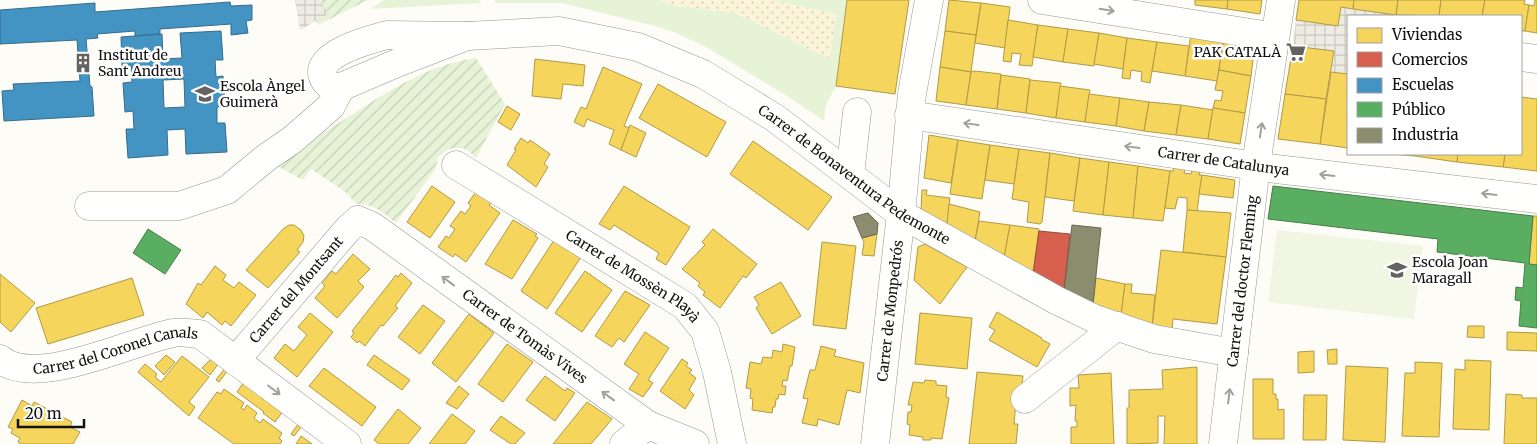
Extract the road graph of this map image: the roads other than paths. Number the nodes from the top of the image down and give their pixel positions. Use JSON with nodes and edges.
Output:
{"nodes":[{"id":1,"x":929,"y":0,"type":"edge"},
{"id":2,"x":1042,"y":0,"type":"edge"},
{"id":3,"x":1280,"y":0,"type":"edge"},
{"id":4,"x":1276,"y":37,"type":"junction"},
{"id":5,"x":1522,"y":57,"type":"edge"},
{"id":6,"x":1537,"y":59,"type":"edge"},
{"id":7,"x":1522,"y":72,"type":"edge"},
{"id":8,"x":1537,"y":74,"type":"edge"},
{"id":9,"x":857,"y":112,"type":"dead end"},
{"id":10,"x":910,"y":115,"type":"junction"},
{"id":11,"x":456,"y":165,"type":"dead end"},
{"id":12,"x":1256,"y":165,"type":"junction"},
{"id":13,"x":850,"y":175,"type":"junction"},
{"id":14,"x":1537,"y":199,"type":"edge"},
{"id":15,"x":89,"y":206,"type":"dead end"},
{"id":16,"x":901,"y":214,"type":"junction"},
{"id":17,"x":358,"y":220,"type":"joint"},
{"id":18,"x":1117,"y":326,"type":"junction"},
{"id":19,"x":1234,"y":353,"type":"junction"},
{"id":20,"x":0,"y":359,"type":"edge"},
{"id":21,"x":234,"y":361,"type":"junction"},
{"id":22,"x":1025,"y":399,"type":"dead end"},
{"id":23,"x":648,"y":425,"type":"junction"},
{"id":24,"x":347,"y":444,"type":"edge"},
{"id":25,"x":624,"y":444,"type":"edge"},
{"id":26,"x":695,"y":444,"type":"edge"},
{"id":27,"x":732,"y":444,"type":"edge"},
{"id":28,"x":875,"y":444,"type":"edge"},
{"id":29,"x":1223,"y":444,"type":"edge"}],
"edges":[{"from":1,"to":10,"type":"street","name":"Carrer de Monpedrós"},
{"from":2,"to":4,"type":"street","one_way":true},
{"from":3,"to":4,"type":"street","name":"Carrer del doctor Fleming"},
{"from":12,"to":4,"type":"street","name":"Carrer del doctor Fleming","one_way":true},
{"from":5,"to":6,"type":"street"},
{"from":7,"to":8,"type":"street"},
{"from":9,"to":13,"type":"street"},
{"from":12,"to":10,"type":"street","name":"Carrer de Catalunya","one_way":true},
{"from":10,"to":16,"type":"street","name":"Carrer de Monpedrós"},
{"from":11,"to":27,"type":"street","name":"Carrer de Mossèn Playà"},
{"from":14,"to":12,"type":"street","name":"Carrer de Catalunya","one_way":true},
{"from":12,"to":19,"type":"street","name":"Carrer del doctor Fleming"},
{"from":13,"to":15,"type":"street","name":"Carrer de Bonaventura Pedemonte"},
{"from":13,"to":16,"type":"street","name":"Carrer de Bonaventura Pedemonte"},
{"from":16,"to":18,"type":"street","name":"Carrer de Bonaventura Pedemonte"},
{"from":16,"to":28,"type":"street","name":"Carrer de Monpedrós"},
{"from":17,"to":21,"type":"street","name":"Carrer del Montsant"},
{"from":23,"to":17,"type":"street","name":"Carrer de Tomàs Vives","one_way":true},
{"from":18,"to":19,"type":"street","name":"Carrer de Bonaventura Pedemonte"},
{"from":18,"to":22,"type":"street"},
{"from":29,"to":19,"type":"street","name":"Carrer del doctor Fleming","one_way":true},
{"from":20,"to":21,"type":"street","name":"Carrer del Coronel Canals"},
{"from":21,"to":24,"type":"street","name":"Carrer del Coronel Canals","one_way":true},
{"from":23,"to":25,"type":"street"},
{"from":23,"to":26,"type":"street","name":"Carrer de Tomàs Vives"}]}
